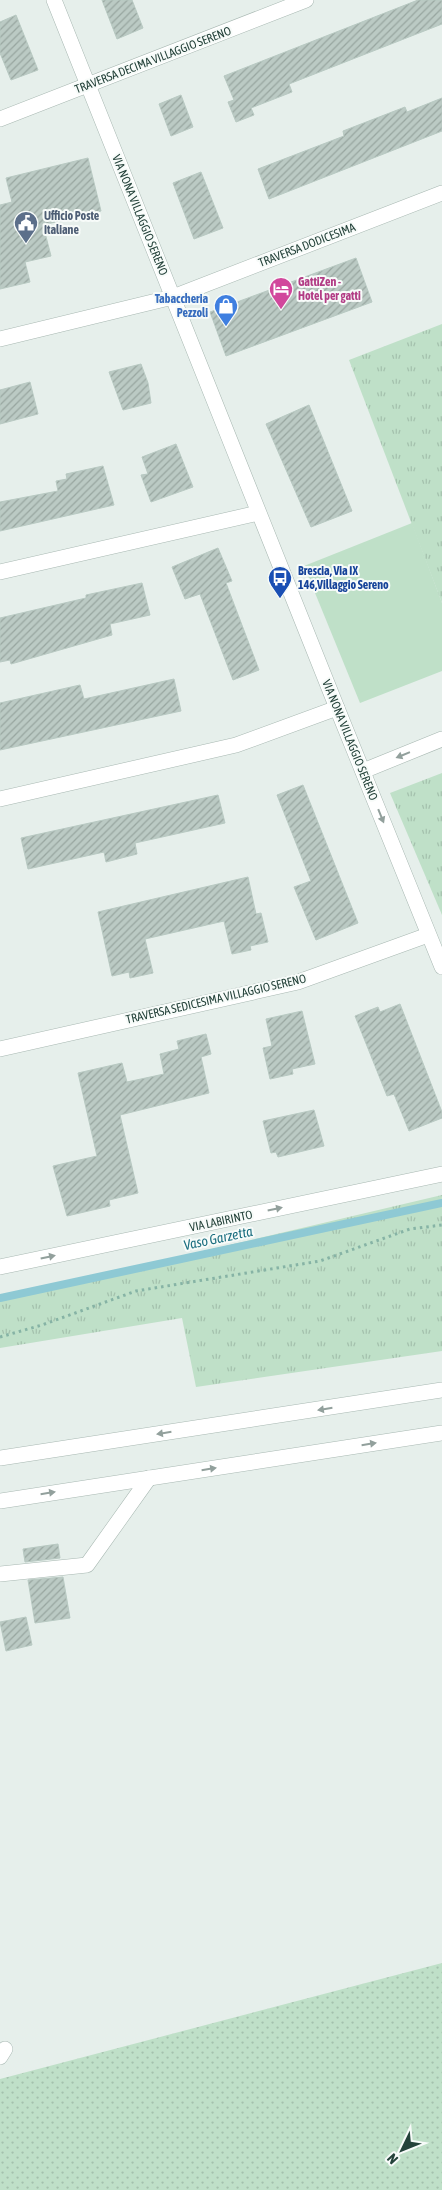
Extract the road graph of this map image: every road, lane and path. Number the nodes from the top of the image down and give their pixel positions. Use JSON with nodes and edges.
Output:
{"nodes":[{"id":1,"x":54,"y":0,"type":"edge"},
{"id":2,"x":306,"y":0,"type":"edge"},
{"id":3,"x":88,"y":85,"type":"junction"},
{"id":4,"x":0,"y":120,"type":"edge"},
{"id":5,"x":442,"y":194,"type":"edge"},
{"id":6,"x":173,"y":297,"type":"junction"},
{"id":7,"x":0,"y":339,"type":"edge"},
{"id":8,"x":258,"y":513,"type":"junction"},
{"id":9,"x":0,"y":572,"type":"edge"},
{"id":10,"x":336,"y":708,"type":"junction"},
{"id":11,"x":442,"y":739,"type":"edge"},
{"id":12,"x":363,"y":771,"type":"junction"},
{"id":13,"x":0,"y":800,"type":"edge"},
{"id":14,"x":428,"y":935,"type":"junction"},
{"id":15,"x":442,"y":967,"type":"edge"},
{"id":16,"x":0,"y":1049,"type":"edge"},
{"id":17,"x":442,"y":1174,"type":"edge"},
{"id":18,"x":442,"y":1225,"type":"edge"},
{"id":19,"x":0,"y":1267,"type":"edge"},
{"id":20,"x":0,"y":1337,"type":"edge"},
{"id":21,"x":442,"y":1390,"type":"edge"},
{"id":22,"x":442,"y":1433,"type":"edge"},
{"id":23,"x":0,"y":1458,"type":"edge"},
{"id":24,"x":149,"y":1478,"type":"junction"},
{"id":25,"x":0,"y":1501,"type":"edge"},
{"id":26,"x":0,"y":1574,"type":"edge"}],
"edges":[{"from":1,"to":3,"type":"street","name":"VIA NONA VILLAGGIO SERENO"},
{"from":2,"to":3,"type":"street","name":"TRAVERSA DECIMA VILLAGGIO SERENO"},
{"from":3,"to":4,"type":"street","name":"TRAVERSA DECIMA VILLAGGIO SERENO"},
{"from":3,"to":6,"type":"street","name":"VIA NONA VILLAGGIO SERENO"},
{"from":5,"to":6,"type":"street","name":"TRAVERSA DODICESIMA"},
{"from":6,"to":7,"type":"street","name":"TRAVERSA DODICESIMA"},
{"from":6,"to":8,"type":"street","name":"VIA NONA VILLAGGIO SERENO"},
{"from":8,"to":9,"type":"street"},
{"from":8,"to":10,"type":"street","name":"VIA NONA VILLAGGIO SERENO"},
{"from":10,"to":12,"type":"street","name":"VIA NONA VILLAGGIO SERENO"},
{"from":10,"to":13,"type":"street"},
{"from":11,"to":12,"type":"street","one_way":true},
{"from":12,"to":14,"type":"street","name":"VIA NONA VILLAGGIO SERENO","one_way":true},
{"from":14,"to":15,"type":"street","name":"VIA NONA VILLAGGIO SERENO"},
{"from":14,"to":16,"type":"street","name":"TRAVERSA SEDICESIMA VILLAGGIO SERENO"},
{"from":19,"to":17,"type":"street","name":"VIA LABIRINTO","one_way":true},
{"from":18,"to":20,"type":"path"},
{"from":21,"to":23,"type":"street","one_way":true},
{"from":24,"to":22,"type":"street","one_way":true},
{"from":25,"to":24,"type":"street","one_way":true},
{"from":24,"to":26,"type":"street"}]}
